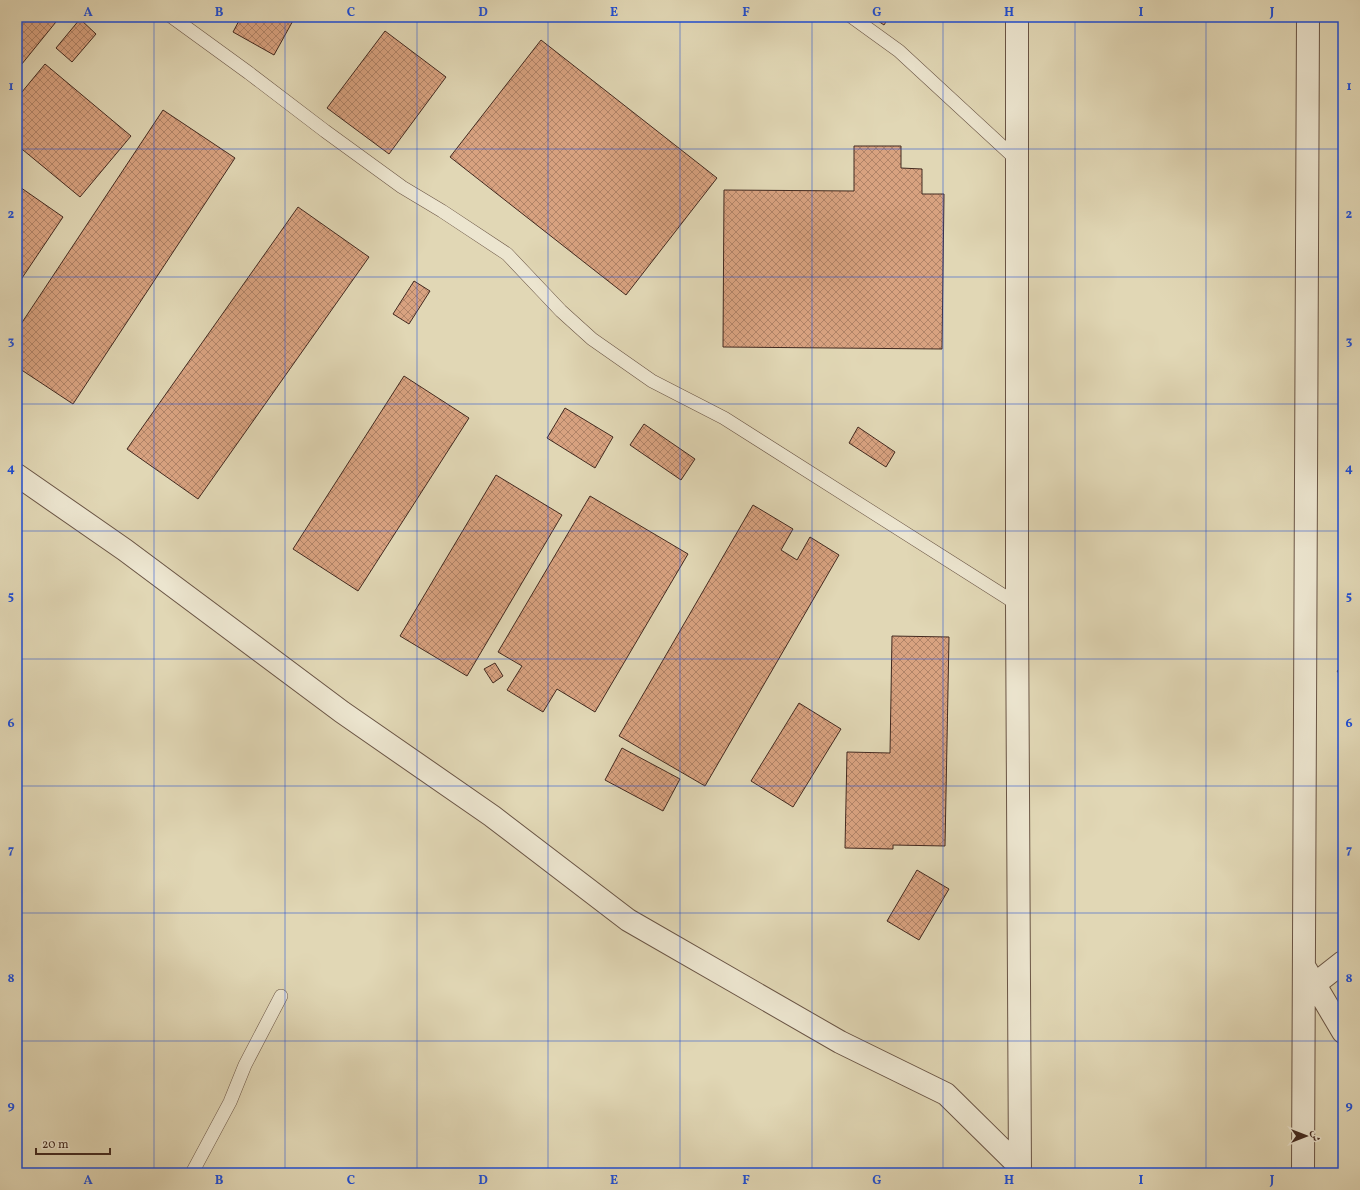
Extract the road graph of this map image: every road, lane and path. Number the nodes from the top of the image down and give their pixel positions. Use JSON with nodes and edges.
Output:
{"nodes":[{"id":1,"x":172,"y":17,"type":"edge"},
{"id":2,"x":852,"y":17,"type":"edge"},
{"id":3,"x":1017,"y":17,"type":"edge"},
{"id":4,"x":1308,"y":17,"type":"edge"},
{"id":5,"x":1016,"y":159,"type":"junction"},
{"id":6,"x":17,"y":475,"type":"edge"},
{"id":7,"x":1017,"y":604,"type":"junction"},
{"id":8,"x":1343,"y":962,"type":"edge"},
{"id":9,"x":1309,"y":975,"type":"junction"},
{"id":10,"x":281,"y":996,"type":"dead end"},
{"id":11,"x":1343,"y":1032,"type":"edge"},
{"id":12,"x":1020,"y":1169,"type":"edge"},
{"id":13,"x":192,"y":1173,"type":"edge"},
{"id":14,"x":1302,"y":1173,"type":"edge"}],
"edges":[{"from":1,"to":7,"type":"lane"},
{"from":2,"to":5,"type":"lane"},
{"from":3,"to":5,"type":"street"},
{"from":4,"to":9,"type":"street"},
{"from":5,"to":7,"type":"street"},
{"from":6,"to":12,"type":"street"},
{"from":7,"to":12,"type":"street"},
{"from":8,"to":9,"type":"street"},
{"from":9,"to":11,"type":"street"},
{"from":9,"to":14,"type":"street"},
{"from":10,"to":13,"type":"lane"}]}
